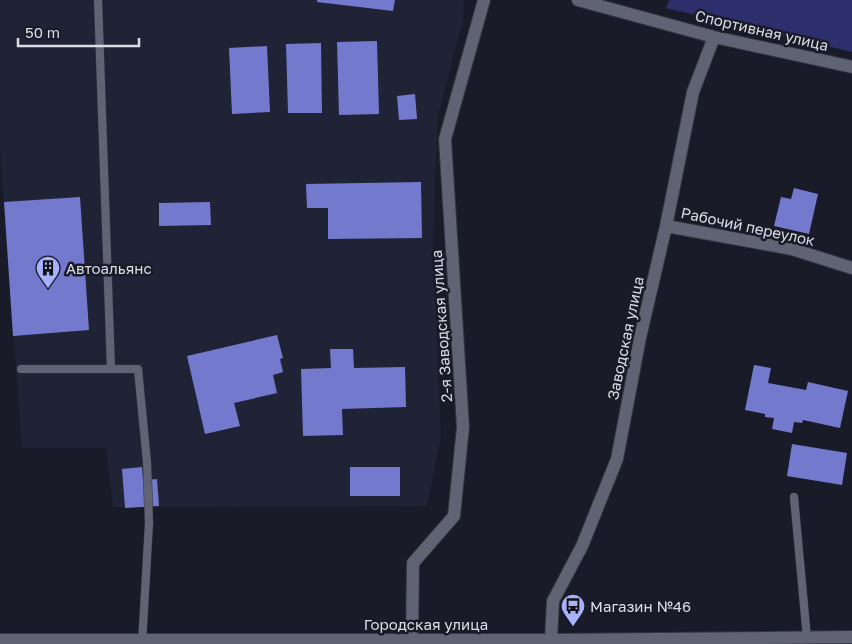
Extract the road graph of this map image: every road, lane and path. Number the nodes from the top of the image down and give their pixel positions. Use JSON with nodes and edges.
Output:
{"nodes":[{"id":1,"x":98,"y":0,"type":"edge"},
{"id":2,"x":484,"y":0,"type":"edge"},
{"id":3,"x":578,"y":0,"type":"edge"},
{"id":4,"x":714,"y":37,"type":"junction"},
{"id":5,"x":852,"y":67,"type":"edge"},
{"id":6,"x":666,"y":226,"type":"junction"},
{"id":7,"x":852,"y":268,"type":"edge"},
{"id":8,"x":21,"y":369,"type":"dead end"},
{"id":9,"x":111,"y":369,"type":"junction"},
{"id":10,"x":794,"y":497,"type":"dead end"},
{"id":11,"x":852,"y":637,"type":"edge"},
{"id":12,"x":807,"y":638,"type":"junction"},
{"id":13,"x":0,"y":640,"type":"edge"},
{"id":14,"x":412,"y":640,"type":"junction"},
{"id":15,"x":550,"y":640,"type":"junction"},
{"id":16,"x":143,"y":642,"type":"edge"},
{"id":17,"x":320,"y":642,"type":"edge"},
{"id":18,"x":506,"y":642,"type":"edge"}],
"edges":[{"from":1,"to":9,"type":"lane"},
{"from":2,"to":14,"type":"street","name":"2-я Заводская улица"},
{"from":3,"to":4,"type":"street","name":"Спортивная улица"},
{"from":4,"to":5,"type":"street","name":"Спортивная улица"},
{"from":4,"to":6,"type":"street","name":"Заводская улица"},
{"from":6,"to":7,"type":"street","name":"Рабочий переулок"},
{"from":6,"to":15,"type":"street","name":"Заводская улица"},
{"from":8,"to":9,"type":"lane"},
{"from":9,"to":16,"type":"lane"},
{"from":10,"to":12,"type":"lane"},
{"from":11,"to":12,"type":"street","name":"Городская улица"},
{"from":12,"to":15,"type":"street","name":"Городская улица"},
{"from":13,"to":16,"type":"street","name":"Городская улица"},
{"from":14,"to":17,"type":"street","name":"Городская улица"},
{"from":14,"to":18,"type":"street","name":"Городская улица"},
{"from":15,"to":18,"type":"street","name":"Городская улица"},
{"from":16,"to":17,"type":"street","name":"Городская улица"}]}
